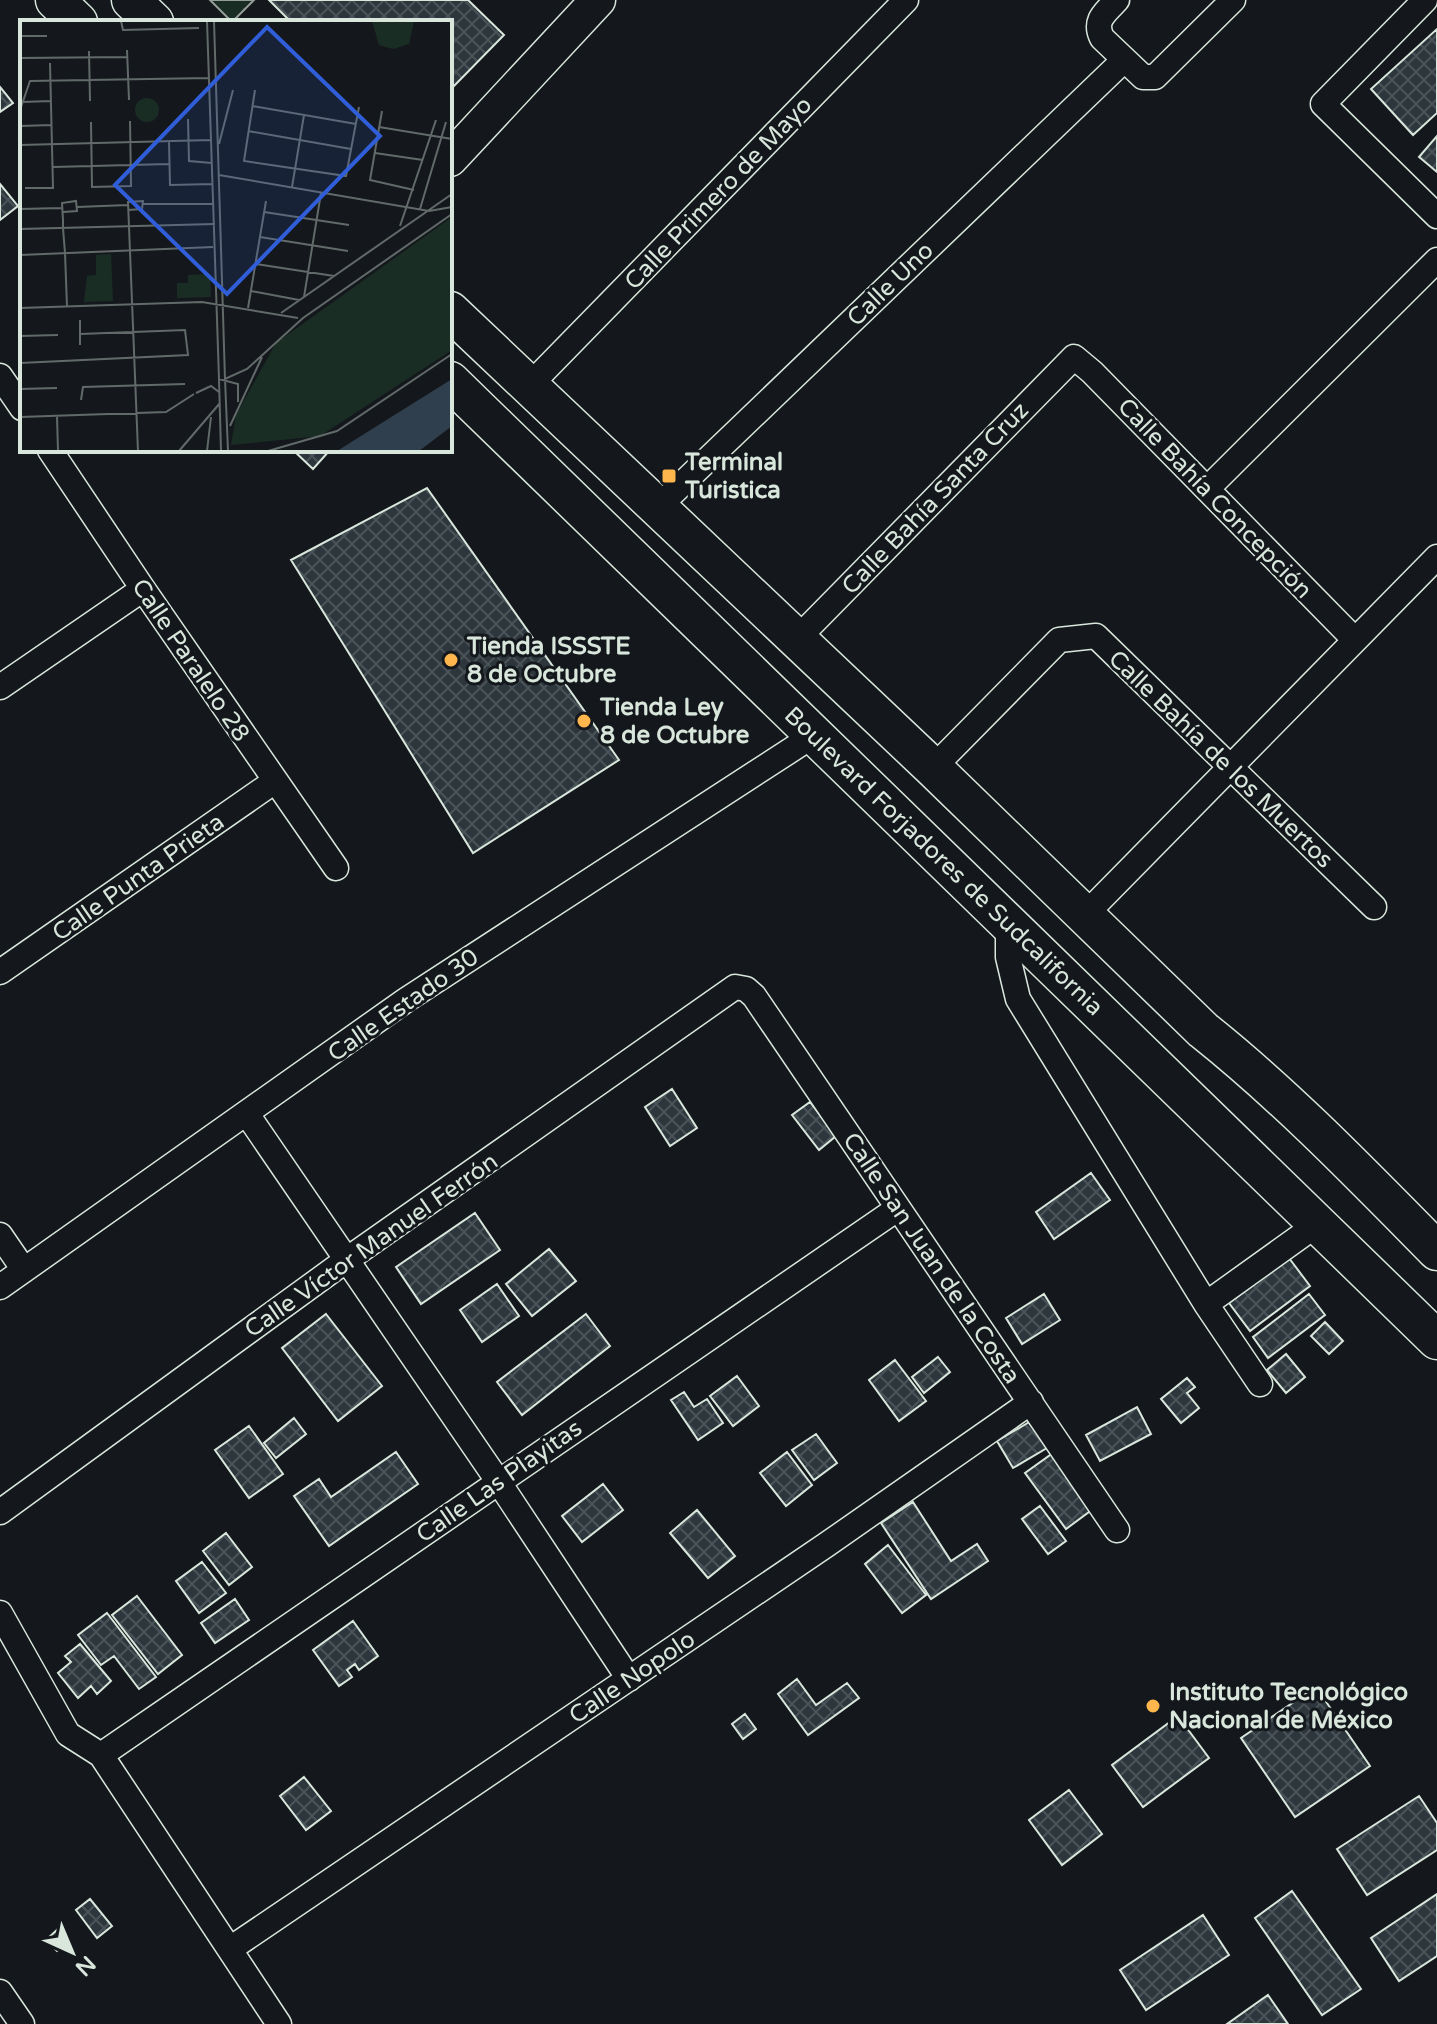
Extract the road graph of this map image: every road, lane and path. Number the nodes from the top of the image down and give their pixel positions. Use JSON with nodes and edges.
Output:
{"nodes":[{"id":1,"x":55,"y":0,"type":"edge"},
{"id":2,"x":131,"y":0,"type":"edge"},
{"id":3,"x":598,"y":0,"type":"edge"},
{"id":4,"x":906,"y":0,"type":"edge"},
{"id":5,"x":1117,"y":0,"type":"edge"},
{"id":6,"x":1233,"y":0,"type":"edge"},
{"id":7,"x":1425,"y":0,"type":"edge"},
{"id":8,"x":76,"y":20,"type":"edge"},
{"id":9,"x":152,"y":20,"type":"edge"},
{"id":10,"x":1124,"y":60,"type":"junction"},
{"id":11,"x":452,"y":157,"type":"edge"},
{"id":12,"x":1437,"y":216,"type":"edge"},
{"id":13,"x":1437,"y":260,"type":"edge"},
{"id":14,"x":452,"y":313,"type":"edge"},
{"id":15,"x":1074,"y":357,"type":"joint"},
{"id":16,"x":1,"y":380,"type":"edge"},
{"id":17,"x":452,"y":383,"type":"edge"},
{"id":18,"x":529,"y":386,"type":"junction"},
{"id":19,"x":20,"y":405,"type":"edge"},
{"id":20,"x":51,"y":452,"type":"edge"},
{"id":21,"x":1207,"y":489,"type":"junction"},
{"id":22,"x":657,"y":508,"type":"junction"},
{"id":23,"x":1437,"y":557,"type":"edge"},
{"id":24,"x":143,"y":589,"type":"junction"},
{"id":25,"x":796,"y":640,"type":"junction"},
{"id":26,"x":1355,"y":640,"type":"junction"},
{"id":27,"x":0,"y":687,"type":"edge"},
{"id":28,"x":814,"y":735,"type":"junction"},
{"id":29,"x":933,"y":768,"type":"junction"},
{"id":30,"x":1229,"y":768,"type":"junction"},
{"id":31,"x":275,"y":781,"type":"junction"},
{"id":32,"x":336,"y":868,"type":"dead end"},
{"id":33,"x":1374,"y":907,"type":"dead end"},
{"id":34,"x":1084,"y":916,"type":"junction"},
{"id":35,"x":1008,"y":922,"type":"junction"},
{"id":36,"x":0,"y":972,"type":"edge"},
{"id":37,"x":746,"y":989,"type":"joint"},
{"id":38,"x":247,"y":1114,"type":"junction"},
{"id":39,"x":897,"y":1209,"type":"junction"},
{"id":40,"x":1319,"y":1223,"type":"junction"},
{"id":41,"x":0,"y":1235,"type":"edge"},
{"id":42,"x":1437,"y":1251,"type":"edge"},
{"id":43,"x":345,"y":1261,"type":"junction"},
{"id":44,"x":24,"y":1270,"type":"junction"},
{"id":45,"x":0,"y":1287,"type":"edge"},
{"id":46,"x":1206,"y":1304,"type":"junction"},
{"id":47,"x":1437,"y":1340,"type":"edge"},
{"id":48,"x":1260,"y":1384,"type":"dead end"},
{"id":49,"x":1031,"y":1402,"type":"junction"},
{"id":50,"x":498,"y":1481,"type":"junction"},
{"id":51,"x":0,"y":1512,"type":"edge"},
{"id":52,"x":1117,"y":1530,"type":"dead end"},
{"id":53,"x":0,"y":1613,"type":"edge"},
{"id":54,"x":629,"y":1679,"type":"junction"},
{"id":55,"x":101,"y":1755,"type":"junction"},
{"id":56,"x":230,"y":1949,"type":"junction"},
{"id":57,"x":0,"y":1992,"type":"edge"},
{"id":58,"x":22,"y":2024,"type":"edge"},
{"id":59,"x":279,"y":2024,"type":"edge"}],
"edges":[{"from":1,"to":8,"type":"main road"},
{"from":2,"to":9,"type":"main road"},
{"from":3,"to":11,"type":"street"},
{"from":4,"to":18,"type":"street","name":"Calle Primero de Mayo"},
{"from":5,"to":10,"type":"street"},
{"from":6,"to":10,"type":"street"},
{"from":7,"to":12,"type":"street"},
{"from":10,"to":22,"type":"street","name":"Calle Uno"},
{"from":13,"to":21,"type":"street"},
{"from":14,"to":18,"type":"main road"},
{"from":15,"to":21,"type":"street","name":"Calle Bahía Concepción"},
{"from":15,"to":25,"type":"street","name":"Calle Bahía Santa Cruz"},
{"from":16,"to":19,"type":"street"},
{"from":17,"to":28,"type":"main road","name":"Boulevard Forjadores de Sudcalifornia"},
{"from":18,"to":22,"type":"main road"},
{"from":20,"to":24,"type":"street","name":"Calle Paralelo 28"},
{"from":21,"to":26,"type":"street","name":"Calle Bahía Concepción"},
{"from":22,"to":25,"type":"main road"},
{"from":23,"to":26,"type":"street"},
{"from":24,"to":27,"type":"street"},
{"from":24,"to":31,"type":"street","name":"Calle Paralelo 28"},
{"from":25,"to":29,"type":"main road"},
{"from":26,"to":30,"type":"street"},
{"from":28,"to":35,"type":"main road","name":"Boulevard Forjadores de Sudcalifornia"},
{"from":28,"to":38,"type":"street","name":"Calle Estado 30"},
{"from":29,"to":30,"type":"street","name":"Calle Bahía de los Muertos"},
{"from":29,"to":34,"type":"main road"},
{"from":30,"to":33,"type":"street","name":"Calle Bahía de los Muertos"},
{"from":30,"to":34,"type":"street"},
{"from":31,"to":32,"type":"street","name":"Calle Paralelo 28"},
{"from":31,"to":36,"type":"street","name":"Calle Punta Prieta"},
{"from":34,"to":42,"type":"main road"},
{"from":35,"to":40,"type":"main road","name":"Boulevard Forjadores de Sudcalifornia"},
{"from":35,"to":46,"type":"street"},
{"from":37,"to":39,"type":"street","name":"Calle San Juan de la Costa"},
{"from":37,"to":43,"type":"street","name":"Calle Víctor Manuel Ferrón"},
{"from":38,"to":43,"type":"street"},
{"from":38,"to":44,"type":"street","name":"Calle Estado 30"},
{"from":39,"to":49,"type":"street","name":"Calle San Juan de la Costa"},
{"from":39,"to":50,"type":"street","name":"Calle Las Playitas"},
{"from":40,"to":46,"type":"street"},
{"from":40,"to":47,"type":"main road","name":"Boulevard Forjadores de Sudcalifornia"},
{"from":41,"to":44,"type":"street"},
{"from":43,"to":50,"type":"street"},
{"from":43,"to":51,"type":"street","name":"Calle Víctor Manuel Ferrón"},
{"from":44,"to":45,"type":"street","name":"Calle Estado 30"},
{"from":46,"to":48,"type":"street"},
{"from":49,"to":52,"type":"street","name":"Calle San Juan de la Costa"},
{"from":49,"to":54,"type":"street","name":"Calle Nopolo"},
{"from":50,"to":54,"type":"street"},
{"from":50,"to":55,"type":"street","name":"Calle Las Playitas"},
{"from":53,"to":55,"type":"street"},
{"from":54,"to":56,"type":"street","name":"Calle Nopolo"},
{"from":55,"to":56,"type":"street"},
{"from":56,"to":59,"type":"street"},
{"from":57,"to":58,"type":"street"}]}
